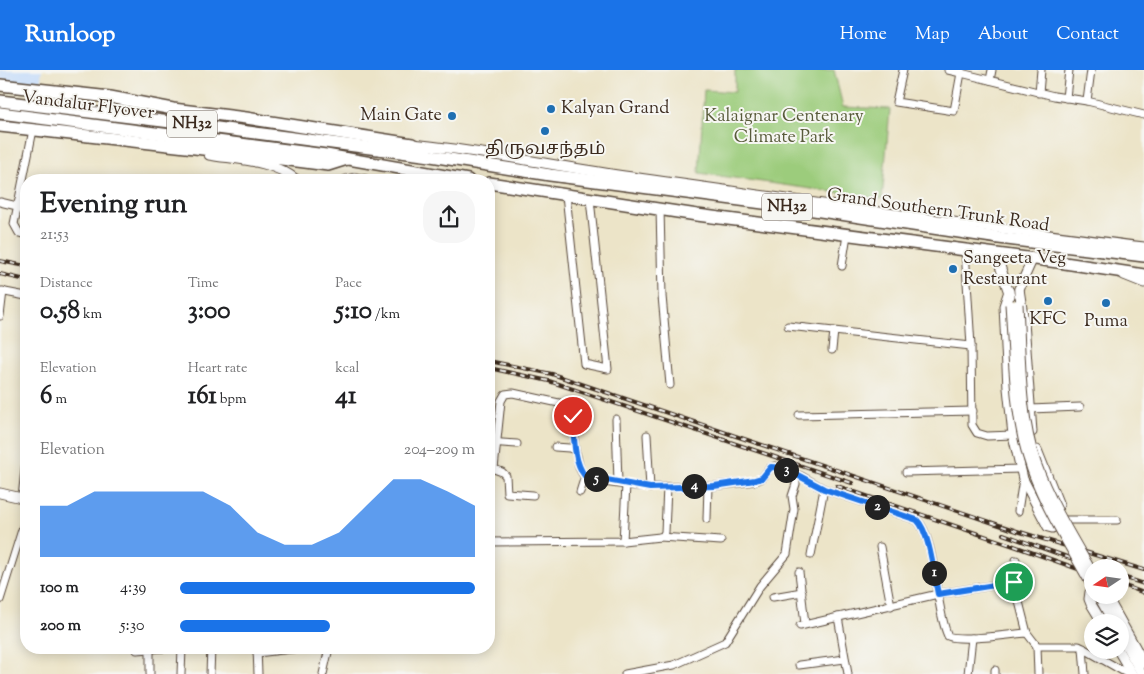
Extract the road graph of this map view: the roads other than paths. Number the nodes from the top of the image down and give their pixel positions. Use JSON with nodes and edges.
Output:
{"nodes":[{"id":1,"x":903,"y":70,"type":"edge"},
{"id":2,"x":948,"y":70,"type":"edge"},
{"id":3,"x":992,"y":70,"type":"edge"},
{"id":4,"x":1041,"y":70,"type":"edge"},
{"id":5,"x":1069,"y":70,"type":"edge"},
{"id":6,"x":1092,"y":70,"type":"edge"},
{"id":7,"x":961,"y":72,"type":"edge"},
{"id":8,"x":990,"y":80,"type":"junction"},
{"id":9,"x":0,"y":85,"type":"edge"},
{"id":10,"x":1039,"y":93,"type":"junction"},
{"id":11,"x":1066,"y":98,"type":"junction"},
{"id":12,"x":1087,"y":101,"type":"junction"},
{"id":13,"x":0,"y":102,"type":"edge"},
{"id":14,"x":0,"y":113,"type":"edge"},
{"id":15,"x":1144,"y":115,"type":"edge"},
{"id":16,"x":0,"y":126,"type":"edge"},
{"id":17,"x":33,"y":130,"type":"junction"},
{"id":18,"x":412,"y":144,"type":"junction"},
{"id":19,"x":175,"y":146,"type":"junction"},
{"id":20,"x":431,"y":156,"type":"junction"},
{"id":21,"x":349,"y":159,"type":"junction"},
{"id":22,"x":24,"y":174,"type":"edge"},
{"id":23,"x":288,"y":174,"type":"edge"},
{"id":24,"x":433,"y":174,"type":"edge"},
{"id":25,"x":495,"y":184,"type":"edge"},
{"id":26,"x":20,"y":192,"type":"edge"},
{"id":27,"x":566,"y":195,"type":"junction"},
{"id":28,"x":590,"y":199,"type":"junction"},
{"id":29,"x":0,"y":202,"type":"edge"},
{"id":30,"x":17,"y":206,"type":"junction"},
{"id":31,"x":660,"y":208,"type":"junction"},
{"id":32,"x":20,"y":233,"type":"edge"},
{"id":33,"x":847,"y":235,"type":"junction"},
{"id":34,"x":1144,"y":247,"type":"edge"},
{"id":35,"x":966,"y":250,"type":"junction"},
{"id":36,"x":996,"y":254,"type":"junction"},
{"id":37,"x":1144,"y":256,"type":"edge"},
{"id":38,"x":1032,"y":260,"type":"junction"},
{"id":39,"x":842,"y":266,"type":"dead end"},
{"id":40,"x":1114,"y":270,"type":"junction"},
{"id":41,"x":1144,"y":275,"type":"edge"},
{"id":42,"x":1144,"y":283,"type":"edge"},
{"id":43,"x":1019,"y":289,"type":"junction"},
{"id":44,"x":1,"y":291,"type":"edge"},
{"id":45,"x":1009,"y":291,"type":"junction"},
{"id":46,"x":20,"y":295,"type":"edge"},
{"id":47,"x":1014,"y":304,"type":"junction"},
{"id":48,"x":0,"y":316,"type":"edge"},
{"id":49,"x":788,"y":326,"type":"dead end"},
{"id":50,"x":834,"y":331,"type":"junction"},
{"id":51,"x":971,"y":346,"type":"junction"},
{"id":52,"x":832,"y":350,"type":"dead end"},
{"id":53,"x":670,"y":385,"type":"dead end"},
{"id":54,"x":1080,"y":407,"type":"dead end"},
{"id":55,"x":1030,"y":408,"type":"junction"},
{"id":56,"x":973,"y":411,"type":"junction"},
{"id":57,"x":799,"y":415,"type":"dead end"},
{"id":58,"x":616,"y":419,"type":"dead end"},
{"id":59,"x":495,"y":433,"type":"edge"},
{"id":60,"x":647,"y":435,"type":"dead end"},
{"id":61,"x":1013,"y":435,"type":"junction"},
{"id":62,"x":495,"y":442,"type":"edge"},
{"id":63,"x":517,"y":444,"type":"dead end"},
{"id":64,"x":554,"y":447,"type":"dead end"},
{"id":65,"x":574,"y":450,"type":"junction"},
{"id":66,"x":495,"y":469,"type":"edge"},
{"id":67,"x":1021,"y":469,"type":"junction"},
{"id":68,"x":906,"y":472,"type":"dead end"},
{"id":69,"x":796,"y":474,"type":"junction"},
{"id":70,"x":585,"y":476,"type":"junction"},
{"id":71,"x":1023,"y":478,"type":"junction"},
{"id":72,"x":618,"y":483,"type":"junction"},
{"id":73,"x":626,"y":485,"type":"junction"},
{"id":74,"x":708,"y":486,"type":"junction"},
{"id":75,"x":667,"y":487,"type":"junction"},
{"id":76,"x":650,"y":488,"type":"junction"},
{"id":77,"x":824,"y":489,"type":"junction"},
{"id":78,"x":0,"y":492,"type":"edge"},
{"id":79,"x":580,"y":492,"type":"dead end"},
{"id":80,"x":533,"y":495,"type":"dead end"},
{"id":81,"x":20,"y":497,"type":"edge"},
{"id":82,"x":1018,"y":511,"type":"dead end"},
{"id":83,"x":707,"y":519,"type":"dead end"},
{"id":84,"x":1064,"y":520,"type":"junction"},
{"id":85,"x":1117,"y":520,"type":"dead end"},
{"id":86,"x":20,"y":536,"type":"edge"},
{"id":87,"x":660,"y":537,"type":"junction"},
{"id":88,"x":623,"y":541,"type":"junction"},
{"id":89,"x":721,"y":541,"type":"dead end"},
{"id":90,"x":495,"y":542,"type":"edge"},
{"id":91,"x":880,"y":547,"type":"dead end"},
{"id":92,"x":811,"y":555,"type":"dead end"},
{"id":93,"x":1085,"y":559,"type":"edge"},
{"id":94,"x":1016,"y":560,"type":"dead end"},
{"id":95,"x":800,"y":572,"type":"dead end"},
{"id":96,"x":1084,"y":572,"type":"edge"},
{"id":97,"x":1014,"y":582,"type":"junction"},
{"id":98,"x":802,"y":592,"type":"junction"},
{"id":99,"x":938,"y":594,"type":"junction"},
{"id":100,"x":773,"y":596,"type":"dead end"},
{"id":101,"x":0,"y":600,"type":"edge"},
{"id":102,"x":1112,"y":604,"type":"edge"},
{"id":103,"x":1112,"y":604,"type":"edge"},
{"id":104,"x":890,"y":606,"type":"junction"},
{"id":105,"x":838,"y":617,"type":"junction"},
{"id":106,"x":1027,"y":633,"type":"junction"},
{"id":107,"x":972,"y":638,"type":"junction"},
{"id":108,"x":1037,"y":646,"type":"junction"},
{"id":109,"x":1083,"y":648,"type":"junction"},
{"id":110,"x":1129,"y":651,"type":"edge"},
{"id":111,"x":150,"y":654,"type":"edge"},
{"id":112,"x":182,"y":654,"type":"edge"},
{"id":113,"x":211,"y":654,"type":"edge"},
{"id":114,"x":257,"y":654,"type":"edge"},
{"id":115,"x":328,"y":654,"type":"edge"},
{"id":116,"x":1144,"y":656,"type":"edge"},
{"id":117,"x":845,"y":659,"type":"junction"},
{"id":118,"x":1123,"y":659,"type":"edge"},
{"id":119,"x":1144,"y":663,"type":"edge"},
{"id":120,"x":799,"y":665,"type":"dead end"},
{"id":121,"x":150,"y":674,"type":"edge"},
{"id":122,"x":181,"y":674,"type":"edge"},
{"id":123,"x":210,"y":674,"type":"edge"},
{"id":124,"x":258,"y":674,"type":"edge"},
{"id":125,"x":323,"y":674,"type":"edge"},
{"id":126,"x":625,"y":674,"type":"edge"},
{"id":127,"x":848,"y":674,"type":"edge"},
{"id":128,"x":968,"y":674,"type":"edge"},
{"id":129,"x":1038,"y":674,"type":"edge"},
{"id":130,"x":1085,"y":674,"type":"edge"},
{"id":131,"x":1128,"y":674,"type":"edge"},
{"id":132,"x":1132,"y":674,"type":"edge"},
{"id":133,"x":1142,"y":674,"type":"edge"}],
"edges":[{"from":1,"to":7,"type":"street"},
{"from":2,"to":7,"type":"street"},
{"from":3,"to":8,"type":"street"},
{"from":4,"to":10,"type":"street"},
{"from":5,"to":11,"type":"street"},
{"from":6,"to":12,"type":"street"},
{"from":7,"to":8,"type":"street"},
{"from":8,"to":10,"type":"street"},
{"from":9,"to":18,"type":"highway"},
{"from":10,"to":11,"type":"street"},
{"from":11,"to":12,"type":"street"},
{"from":12,"to":15,"type":"street"},
{"from":13,"to":20,"type":"highway","name":"Vandalur Flyover","number":"NH32"},
{"from":14,"to":21,"type":"highway","name":"Vandalur Flyover","number":"NH32"},
{"from":16,"to":17,"type":"highway"},
{"from":17,"to":19,"type":"highway"},
{"from":17,"to":22,"type":"street"},
{"from":18,"to":20,"type":"highway"},
{"from":18,"to":34,"type":"street"},
{"from":19,"to":21,"type":"highway"},
{"from":19,"to":23,"type":"street"},
{"from":20,"to":37,"type":"highway","name":"Grand Southern Trunk Road","number":"NH32"},
{"from":21,"to":24,"type":"highway","number":"NH32"},
{"from":25,"to":27,"type":"highway","name":"Grand Southern Trunk Road","number":"NH32"},
{"from":26,"to":30,"type":"street"},
{"from":27,"to":28,"type":"highway","name":"Grand Southern Trunk Road","number":"NH32"},
{"from":27,"to":28,"type":"street"},
{"from":28,"to":31,"type":"highway","name":"Grand Southern Trunk Road","number":"NH32"},
{"from":29,"to":30,"type":"street"},
{"from":30,"to":32,"type":"street"},
{"from":31,"to":33,"type":"highway","name":"Grand Southern Trunk Road","number":"NH32"},
{"from":31,"to":53,"type":"street"},
{"from":33,"to":35,"type":"highway","name":"Grand Southern Trunk Road","number":"NH32"},
{"from":33,"to":39,"type":"street"},
{"from":35,"to":36,"type":"highway","name":"Grand Southern Trunk Road","number":"NH32"},
{"from":35,"to":51,"type":"street"},
{"from":36,"to":38,"type":"highway","number":"NH32"},
{"from":36,"to":45,"type":"street"},
{"from":38,"to":40,"type":"highway","number":"NH32"},
{"from":38,"to":43,"type":"street"},
{"from":40,"to":41,"type":"highway","number":"NH32"},
{"from":40,"to":42,"type":"street"},
{"from":43,"to":47,"type":"street"},
{"from":43,"to":55,"type":"street"},
{"from":44,"to":46,"type":"street"},
{"from":44,"to":48,"type":"street"},
{"from":45,"to":47,"type":"street"},
{"from":45,"to":61,"type":"street"},
{"from":47,"to":93,"type":"street","bridge":true},
{"from":47,"to":96,"type":"street","bridge":true},
{"from":49,"to":50,"type":"street"},
{"from":50,"to":51,"type":"street"},
{"from":50,"to":52,"type":"street"},
{"from":51,"to":56,"type":"street"},
{"from":54,"to":55,"type":"street"},
{"from":55,"to":84,"type":"street"},
{"from":56,"to":57,"type":"street"},
{"from":56,"to":61,"type":"street"},
{"from":58,"to":72,"type":"street"},
{"from":59,"to":65,"type":"street"},
{"from":60,"to":76,"type":"street"},
{"from":61,"to":67,"type":"street"},
{"from":62,"to":63,"type":"street"},
{"from":64,"to":65,"type":"street"},
{"from":65,"to":70,"type":"street"},
{"from":66,"to":80,"type":"street"},
{"from":67,"to":68,"type":"street"},
{"from":67,"to":71,"type":"street"},
{"from":69,"to":74,"type":"street"},
{"from":69,"to":77,"type":"street"},
{"from":69,"to":126,"type":"street"},
{"from":70,"to":72,"type":"street"},
{"from":70,"to":79,"type":"street"},
{"from":71,"to":82,"type":"street"},
{"from":71,"to":84,"type":"street"},
{"from":72,"to":73,"type":"street"},
{"from":73,"to":76,"type":"street"},
{"from":73,"to":88,"type":"street"},
{"from":74,"to":75,"type":"street"},
{"from":74,"to":83,"type":"street"},
{"from":75,"to":76,"type":"street"},
{"from":75,"to":87,"type":"street"},
{"from":77,"to":92,"type":"street"},
{"from":77,"to":99,"type":"street"},
{"from":78,"to":81,"type":"street"},
{"from":84,"to":85,"type":"street"},
{"from":86,"to":101,"type":"street"},
{"from":87,"to":88,"type":"street"},
{"from":87,"to":89,"type":"street"},
{"from":88,"to":90,"type":"street"},
{"from":91,"to":104,"type":"street"},
{"from":94,"to":97,"type":"street"},
{"from":95,"to":98,"type":"street"},
{"from":97,"to":99,"type":"street"},
{"from":97,"to":106,"type":"street"},
{"from":98,"to":100,"type":"street"},
{"from":98,"to":105,"type":"street"},
{"from":99,"to":104,"type":"street"},
{"from":99,"to":107,"type":"street"},
{"from":102,"to":116,"type":"street"},
{"from":103,"to":119,"type":"street"},
{"from":104,"to":105,"type":"street"},
{"from":105,"to":117,"type":"street"},
{"from":106,"to":107,"type":"street"},
{"from":106,"to":108,"type":"street"},
{"from":107,"to":128,"type":"street"},
{"from":108,"to":109,"type":"street"},
{"from":108,"to":129,"type":"street"},
{"from":109,"to":130,"type":"street"},
{"from":109,"to":131,"type":"street"},
{"from":110,"to":133,"type":"street"},
{"from":111,"to":121,"type":"street"},
{"from":112,"to":122,"type":"street"},
{"from":113,"to":123,"type":"street"},
{"from":114,"to":124,"type":"street"},
{"from":115,"to":125,"type":"street"},
{"from":117,"to":120,"type":"street"},
{"from":117,"to":127,"type":"street"},
{"from":118,"to":132,"type":"street"}]}
